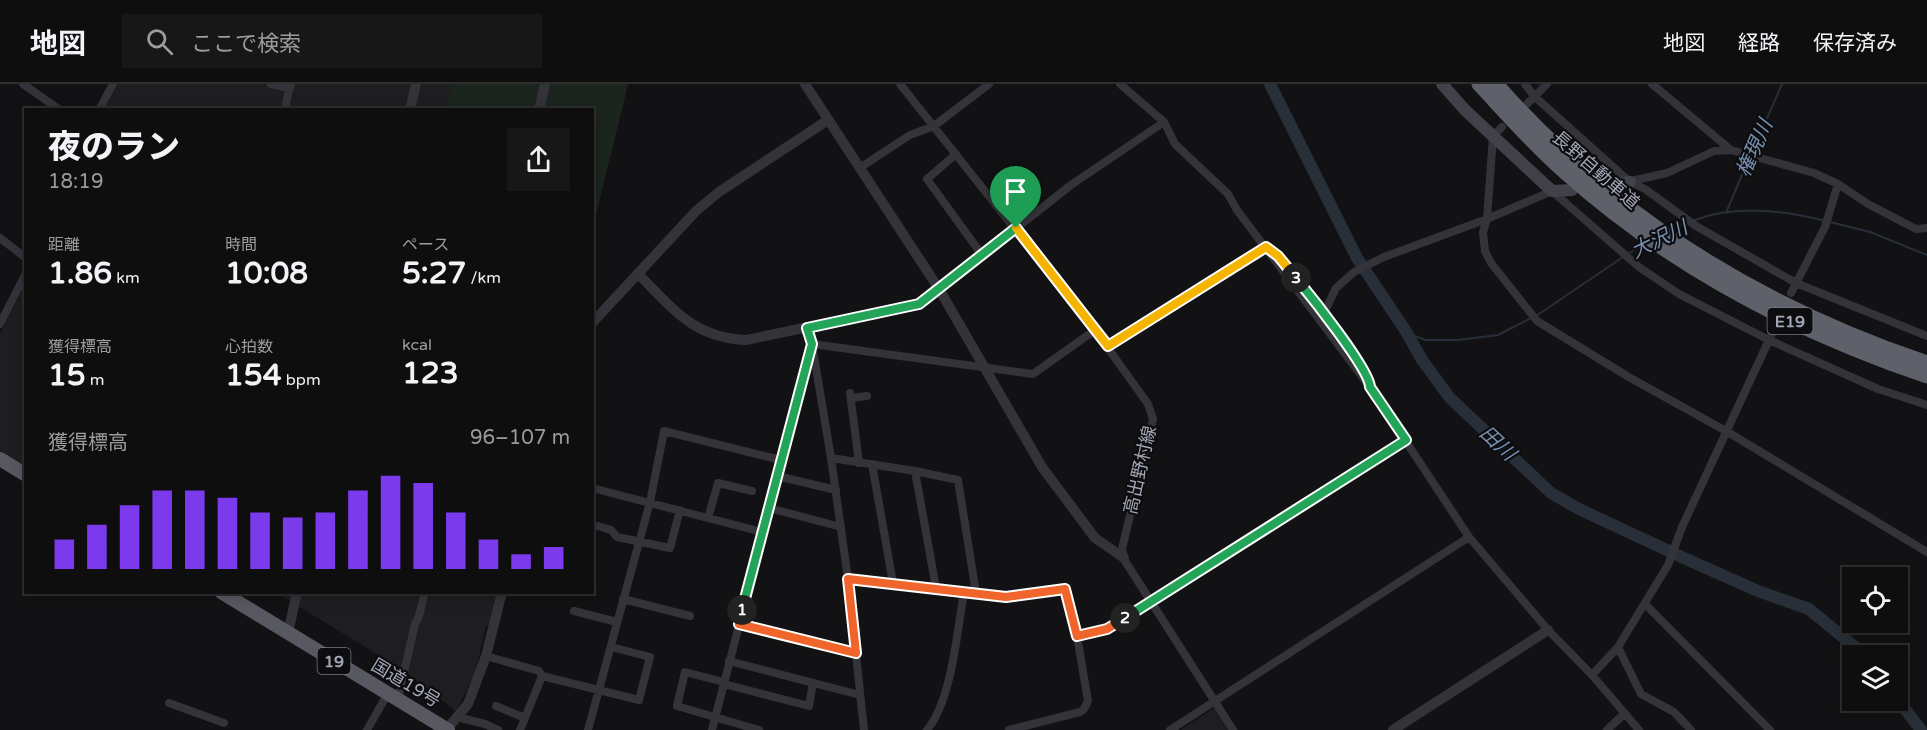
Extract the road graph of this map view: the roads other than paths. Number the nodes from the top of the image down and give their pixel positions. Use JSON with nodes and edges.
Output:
{"nodes":[{"id":1,"x":113,"y":84,"type":"edge"},
{"id":2,"x":271,"y":84,"type":"edge"},
{"id":3,"x":416,"y":84,"type":"edge"},
{"id":4,"x":545,"y":84,"type":"edge"},
{"id":5,"x":805,"y":84,"type":"edge"},
{"id":6,"x":900,"y":84,"type":"edge"},
{"id":7,"x":989,"y":84,"type":"edge"},
{"id":8,"x":1120,"y":84,"type":"edge"},
{"id":9,"x":1442,"y":84,"type":"edge"},
{"id":10,"x":1479,"y":84,"type":"edge"},
{"id":11,"x":1496,"y":84,"type":"edge"},
{"id":12,"x":1525,"y":84,"type":"edge"},
{"id":13,"x":1547,"y":84,"type":"edge"},
{"id":14,"x":1652,"y":84,"type":"edge"},
{"id":15,"x":25,"y":85,"type":"edge"},
{"id":16,"x":290,"y":86,"type":"edge"},
{"id":17,"x":1534,"y":96,"type":"junction"},
{"id":18,"x":1526,"y":105,"type":"dead end"},
{"id":19,"x":57,"y":108,"type":"edge"},
{"id":20,"x":100,"y":108,"type":"edge"},
{"id":21,"x":285,"y":108,"type":"edge"},
{"id":22,"x":410,"y":108,"type":"edge"},
{"id":23,"x":539,"y":108,"type":"edge"},
{"id":24,"x":828,"y":120,"type":"junction"},
{"id":25,"x":1164,"y":122,"type":"junction"},
{"id":26,"x":934,"y":126,"type":"junction"},
{"id":27,"x":1497,"y":131,"type":"junction"},
{"id":28,"x":1731,"y":150,"type":"junction"},
{"id":29,"x":956,"y":154,"type":"junction"},
{"id":30,"x":861,"y":167,"type":"junction"},
{"id":31,"x":1630,"y":182,"type":"junction"},
{"id":32,"x":1612,"y":184,"type":"dead end"},
{"id":33,"x":1838,"y":184,"type":"junction"},
{"id":34,"x":1572,"y":190,"type":"dead end"},
{"id":35,"x":1552,"y":191,"type":"junction"},
{"id":36,"x":1487,"y":219,"type":"junction"},
{"id":37,"x":1642,"y":226,"type":"junction"},
{"id":38,"x":1016,"y":228,"type":"junction"},
{"id":39,"x":1927,"y":228,"type":"edge"},
{"id":40,"x":0,"y":238,"type":"edge"},
{"id":41,"x":1668,"y":245,"type":"junction"},
{"id":42,"x":1266,"y":247,"type":"junction"},
{"id":43,"x":982,"y":255,"type":"junction"},
{"id":44,"x":24,"y":256,"type":"edge"},
{"id":45,"x":638,"y":274,"type":"junction"},
{"id":46,"x":24,"y":277,"type":"edge"},
{"id":47,"x":1796,"y":283,"type":"junction"},
{"id":48,"x":939,"y":289,"type":"junction"},
{"id":49,"x":1791,"y":293,"type":"dead end"},
{"id":50,"x":1323,"y":313,"type":"junction"},
{"id":51,"x":594,"y":321,"type":"edge"},
{"id":52,"x":0,"y":324,"type":"edge"},
{"id":53,"x":807,"y":328,"type":"junction"},
{"id":54,"x":1095,"y":330,"type":"junction"},
{"id":55,"x":1927,"y":336,"type":"edge"},
{"id":56,"x":1769,"y":340,"type":"junction"},
{"id":57,"x":812,"y":344,"type":"junction"},
{"id":58,"x":1108,"y":346,"type":"junction"},
{"id":59,"x":1927,"y":363,"type":"edge"},
{"id":60,"x":984,"y":367,"type":"junction"},
{"id":61,"x":1927,"y":376,"type":"edge"},
{"id":62,"x":1370,"y":387,"type":"junction"},
{"id":63,"x":867,"y":396,"type":"dead end"},
{"id":64,"x":1927,"y":405,"type":"edge"},
{"id":65,"x":1726,"y":431,"type":"junction"},
{"id":66,"x":1406,"y":440,"type":"junction"},
{"id":67,"x":831,"y":458,"type":"junction"},
{"id":68,"x":0,"y":459,"type":"edge"},
{"id":69,"x":781,"y":460,"type":"junction"},
{"id":70,"x":859,"y":463,"type":"junction"},
{"id":71,"x":872,"y":464,"type":"junction"},
{"id":72,"x":915,"y":471,"type":"junction"},
{"id":73,"x":24,"y":474,"type":"edge"},
{"id":74,"x":777,"y":476,"type":"junction"},
{"id":75,"x":594,"y":488,"type":"edge"},
{"id":76,"x":836,"y":490,"type":"junction"},
{"id":77,"x":752,"y":491,"type":"dead end"},
{"id":78,"x":650,"y":502,"type":"junction"},
{"id":79,"x":769,"y":508,"type":"junction"},
{"id":80,"x":680,"y":510,"type":"junction"},
{"id":81,"x":708,"y":518,"type":"junction"},
{"id":82,"x":598,"y":526,"type":"dead end"},
{"id":83,"x":841,"y":527,"type":"junction"},
{"id":84,"x":762,"y":532,"type":"junction"},
{"id":85,"x":1469,"y":537,"type":"junction"},
{"id":86,"x":639,"y":542,"type":"junction"},
{"id":87,"x":1925,"y":547,"type":"edge"},
{"id":88,"x":1124,"y":558,"type":"junction"},
{"id":89,"x":848,"y":579,"type":"junction"},
{"id":90,"x":893,"y":583,"type":"junction"},
{"id":91,"x":936,"y":588,"type":"junction"},
{"id":92,"x":964,"y":592,"type":"junction"},
{"id":93,"x":976,"y":593,"type":"junction"},
{"id":94,"x":224,"y":594,"type":"edge"},
{"id":95,"x":297,"y":594,"type":"edge"},
{"id":96,"x":424,"y":594,"type":"edge"},
{"id":97,"x":502,"y":594,"type":"edge"},
{"id":98,"x":623,"y":599,"type":"junction"},
{"id":99,"x":1151,"y":602,"type":"junction"},
{"id":100,"x":1645,"y":604,"type":"junction"},
{"id":101,"x":574,"y":611,"type":"dead end"},
{"id":102,"x":690,"y":616,"type":"dead end"},
{"id":103,"x":617,"y":622,"type":"junction"},
{"id":104,"x":739,"y":624,"type":"junction"},
{"id":105,"x":1548,"y":630,"type":"junction"},
{"id":106,"x":288,"y":633,"type":"junction"},
{"id":107,"x":1077,"y":636,"type":"junction"},
{"id":108,"x":611,"y":647,"type":"junction"},
{"id":109,"x":1618,"y":647,"type":"junction"},
{"id":110,"x":856,"y":653,"type":"junction"},
{"id":111,"x":486,"y":656,"type":"junction"},
{"id":112,"x":729,"y":661,"type":"junction"},
{"id":113,"x":1592,"y":675,"type":"junction"},
{"id":114,"x":542,"y":676,"type":"junction"},
{"id":115,"x":724,"y":683,"type":"junction"},
{"id":116,"x":813,"y":683,"type":"junction"},
{"id":117,"x":600,"y":690,"type":"junction"},
{"id":118,"x":860,"y":695,"type":"junction"},
{"id":119,"x":393,"y":696,"type":"junction"},
{"id":120,"x":175,"y":702,"type":"dead end"},
{"id":121,"x":1215,"y":702,"type":"junction"},
{"id":122,"x":496,"y":706,"type":"dead end"},
{"id":123,"x":1624,"y":714,"type":"junction"},
{"id":124,"x":457,"y":717,"type":"junction"},
{"id":125,"x":716,"y":717,"type":"junction"},
{"id":126,"x":525,"y":718,"type":"junction"},
{"id":127,"x":224,"y":723,"type":"dead end"},
{"id":128,"x":368,"y":730,"type":"edge"},
{"id":129,"x":447,"y":730,"type":"edge"},
{"id":130,"x":498,"y":730,"type":"edge"},
{"id":131,"x":520,"y":730,"type":"edge"},
{"id":132,"x":588,"y":730,"type":"edge"},
{"id":133,"x":712,"y":730,"type":"edge"},
{"id":134,"x":759,"y":730,"type":"edge"},
{"id":135,"x":864,"y":730,"type":"edge"},
{"id":136,"x":927,"y":730,"type":"edge"},
{"id":137,"x":1009,"y":730,"type":"edge"},
{"id":138,"x":1170,"y":730,"type":"edge"},
{"id":139,"x":1233,"y":730,"type":"edge"},
{"id":140,"x":1393,"y":730,"type":"edge"},
{"id":141,"x":1607,"y":730,"type":"edge"},
{"id":142,"x":1639,"y":730,"type":"edge"},
{"id":143,"x":1691,"y":730,"type":"edge"},
{"id":144,"x":1770,"y":730,"type":"edge"}],
"edges":[{"from":1,"to":20,"type":"street"},
{"from":2,"to":16,"type":"street"},
{"from":3,"to":22,"type":"street"},
{"from":4,"to":23,"type":"street"},
{"from":5,"to":24,"type":"street"},
{"from":6,"to":26,"type":"street","name":"高出野村線"},
{"from":7,"to":26,"type":"street"},
{"from":8,"to":25,"type":"street"},
{"from":9,"to":27,"type":"main road"},
{"from":10,"to":37,"type":"highway","name":"長野自動車道","number":"E19"},
{"from":11,"to":37,"type":"highway","name":"長野自動車道","number":"E19"},
{"from":12,"to":17,"type":"street"},
{"from":13,"to":17,"type":"street"},
{"from":14,"to":28,"type":"street"},
{"from":15,"to":19,"type":"street"},
{"from":16,"to":21,"type":"street"},
{"from":17,"to":18,"type":"street"},
{"from":17,"to":31,"type":"street"},
{"from":24,"to":30,"type":"street"},
{"from":24,"to":45,"type":"street"},
{"from":25,"to":38,"type":"street"},
{"from":25,"to":42,"type":"street"},
{"from":26,"to":29,"type":"street","name":"高出野村線"},
{"from":26,"to":30,"type":"street"},
{"from":27,"to":35,"type":"main road"},
{"from":27,"to":36,"type":"street"},
{"from":28,"to":31,"type":"street"},
{"from":28,"to":33,"type":"street"},
{"from":29,"to":38,"type":"street","name":"高出野村線"},
{"from":29,"to":43,"type":"street"},
{"from":30,"to":48,"type":"street"},
{"from":31,"to":32,"type":"main road"},
{"from":31,"to":47,"type":"street"},
{"from":33,"to":39,"type":"street"},
{"from":33,"to":47,"type":"street"},
{"from":34,"to":35,"type":"main road"},
{"from":35,"to":36,"type":"street"},
{"from":35,"to":56,"type":"street"},
{"from":36,"to":50,"type":"street"},
{"from":36,"to":65,"type":"street"},
{"from":37,"to":41,"type":"highway","name":"長野自動車道","number":"E19"},
{"from":38,"to":43,"type":"street"},
{"from":38,"to":54,"type":"street","name":"高出野村線"},
{"from":40,"to":44,"type":"street"},
{"from":41,"to":59,"type":"highway","name":"長野自動車道","number":"E19"},
{"from":41,"to":61,"type":"highway","name":"長野自動車道","number":"E19"},
{"from":42,"to":50,"type":"street"},
{"from":42,"to":58,"type":"street"},
{"from":42,"to":62,"type":"street"},
{"from":43,"to":48,"type":"street"},
{"from":45,"to":51,"type":"street"},
{"from":45,"to":53,"type":"street"},
{"from":46,"to":52,"type":"street"},
{"from":47,"to":49,"type":"street"},
{"from":47,"to":55,"type":"street"},
{"from":48,"to":53,"type":"street"},
{"from":48,"to":60,"type":"street"},
{"from":50,"to":62,"type":"street"},
{"from":53,"to":57,"type":"street"},
{"from":54,"to":58,"type":"street","name":"高出野村線"},
{"from":54,"to":60,"type":"street"},
{"from":56,"to":64,"type":"street"},
{"from":56,"to":65,"type":"street"},
{"from":57,"to":60,"type":"street"},
{"from":57,"to":67,"type":"street"},
{"from":57,"to":69,"type":"street"},
{"from":58,"to":88,"type":"street","name":"高出野村線"},
{"from":60,"to":88,"type":"street"},
{"from":62,"to":66,"type":"street"},
{"from":63,"to":70,"type":"street"},
{"from":65,"to":87,"type":"street"},
{"from":65,"to":100,"type":"street"},
{"from":66,"to":85,"type":"street"},
{"from":66,"to":99,"type":"street"},
{"from":67,"to":70,"type":"street"},
{"from":67,"to":76,"type":"street"},
{"from":68,"to":73,"type":"highway"},
{"from":69,"to":74,"type":"street"},
{"from":69,"to":78,"type":"street"},
{"from":70,"to":71,"type":"street"},
{"from":71,"to":72,"type":"street"},
{"from":71,"to":90,"type":"street"},
{"from":72,"to":91,"type":"street"},
{"from":72,"to":93,"type":"street"},
{"from":74,"to":76,"type":"street"},
{"from":74,"to":79,"type":"street"},
{"from":75,"to":78,"type":"street"},
{"from":76,"to":83,"type":"street"},
{"from":77,"to":81,"type":"street"},
{"from":78,"to":80,"type":"street"},
{"from":78,"to":86,"type":"street"},
{"from":79,"to":83,"type":"street"},
{"from":79,"to":84,"type":"street"},
{"from":80,"to":81,"type":"street"},
{"from":80,"to":86,"type":"street"},
{"from":81,"to":84,"type":"street"},
{"from":82,"to":86,"type":"street"},
{"from":83,"to":89,"type":"street"},
{"from":84,"to":104,"type":"street"},
{"from":85,"to":105,"type":"street"},
{"from":85,"to":121,"type":"street"},
{"from":86,"to":98,"type":"street"},
{"from":88,"to":99,"type":"street"},
{"from":89,"to":90,"type":"street"},
{"from":89,"to":110,"type":"street"},
{"from":90,"to":91,"type":"street"},
{"from":91,"to":92,"type":"street"},
{"from":92,"to":93,"type":"street"},
{"from":92,"to":136,"type":"street"},
{"from":93,"to":107,"type":"street"},
{"from":94,"to":106,"type":"highway","name":"国道19号","number":"19"},
{"from":95,"to":106,"type":"street"},
{"from":96,"to":119,"type":"street"},
{"from":97,"to":111,"type":"street"},
{"from":98,"to":102,"type":"street"},
{"from":98,"to":103,"type":"street"},
{"from":99,"to":107,"type":"street"},
{"from":99,"to":121,"type":"street"},
{"from":100,"to":109,"type":"street"},
{"from":100,"to":144,"type":"street"},
{"from":101,"to":103,"type":"street"},
{"from":103,"to":108,"type":"street"},
{"from":104,"to":110,"type":"street"},
{"from":104,"to":112,"type":"street"},
{"from":105,"to":113,"type":"street"},
{"from":105,"to":140,"type":"street"},
{"from":106,"to":119,"type":"highway","name":"国道19号","number":"19"},
{"from":107,"to":137,"type":"street"},
{"from":108,"to":117,"type":"street"},
{"from":108,"to":117,"type":"street"},
{"from":109,"to":113,"type":"street"},
{"from":109,"to":143,"type":"street"},
{"from":110,"to":118,"type":"street"},
{"from":111,"to":114,"type":"street"},
{"from":111,"to":124,"type":"street"},
{"from":112,"to":115,"type":"street"},
{"from":112,"to":116,"type":"street"},
{"from":113,"to":123,"type":"street"},
{"from":114,"to":117,"type":"street"},
{"from":114,"to":126,"type":"street"},
{"from":115,"to":116,"type":"street"},
{"from":115,"to":125,"type":"street"},
{"from":115,"to":125,"type":"street"},
{"from":116,"to":118,"type":"street"},
{"from":117,"to":132,"type":"street"},
{"from":118,"to":135,"type":"street"},
{"from":119,"to":128,"type":"street"},
{"from":119,"to":129,"type":"highway","name":"国道19号","number":"19"},
{"from":120,"to":127,"type":"street"},
{"from":121,"to":138,"type":"street"},
{"from":121,"to":139,"type":"street"},
{"from":122,"to":126,"type":"street"},
{"from":123,"to":141,"type":"street"},
{"from":123,"to":142,"type":"street"},
{"from":124,"to":129,"type":"street"},
{"from":124,"to":130,"type":"street"},
{"from":125,"to":133,"type":"street"},
{"from":125,"to":134,"type":"street"},
{"from":126,"to":131,"type":"street"}]}
